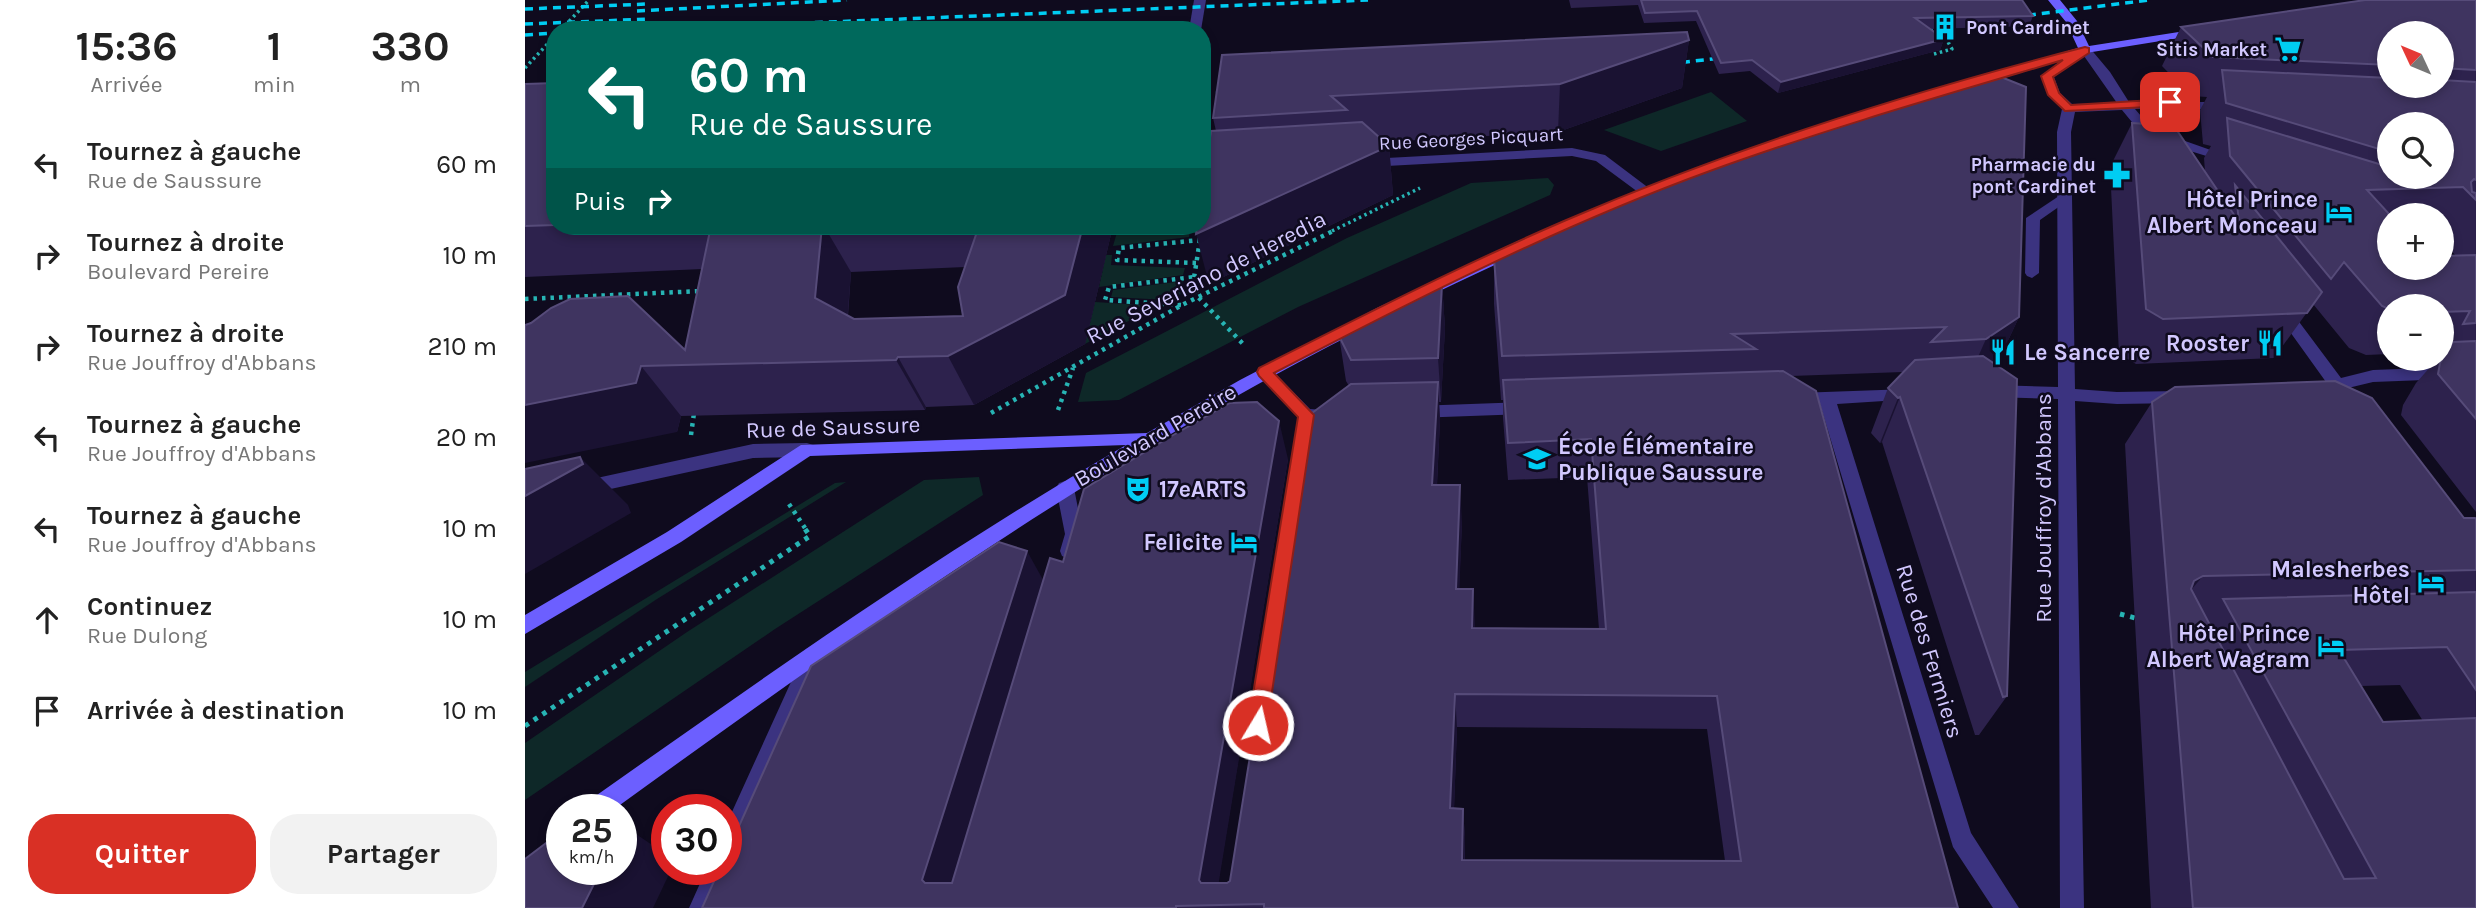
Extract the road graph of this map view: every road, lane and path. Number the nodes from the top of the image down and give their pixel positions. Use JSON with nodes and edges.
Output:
{"nodes":[{"id":1,"x":589,"y":0,"type":"edge"},
{"id":2,"x":1200,"y":0,"type":"edge"},
{"id":3,"x":2054,"y":0,"type":"edge"},
{"id":4,"x":569,"y":21,"type":"edge"},
{"id":5,"x":1196,"y":21,"type":"edge"},
{"id":6,"x":2215,"y":30,"type":"edge"},
{"id":7,"x":1944,"y":36,"type":"edge"},
{"id":8,"x":1947,"y":40,"type":"junction"},
{"id":9,"x":1940,"y":42,"type":"edge"},
{"id":10,"x":546,"y":46,"type":"edge"},
{"id":11,"x":2085,"y":50,"type":"junction"},
{"id":12,"x":1934,"y":54,"type":"edge"},
{"id":13,"x":525,"y":68,"type":"edge"},
{"id":14,"x":1957,"y":88,"type":"edge"},
{"id":15,"x":2240,"y":106,"type":"edge"},
{"id":16,"x":2126,"y":107,"type":"junction"},
{"id":17,"x":2069,"y":108,"type":"junction"},
{"id":18,"x":2149,"y":134,"type":"junction"},
{"id":19,"x":2167,"y":157,"type":"edge"},
{"id":20,"x":1356,"y":164,"type":"edge"},
{"id":21,"x":2245,"y":164,"type":"edge"},
{"id":22,"x":1682,"y":178,"type":"edge"},
{"id":23,"x":1429,"y":184,"type":"dead end"},
{"id":24,"x":1647,"y":192,"type":"junction"},
{"id":25,"x":2065,"y":196,"type":"junction"},
{"id":26,"x":1200,"y":235,"type":"edge"},
{"id":27,"x":1200,"y":240,"type":"junction"},
{"id":28,"x":1196,"y":263,"type":"junction"},
{"id":29,"x":2032,"y":273,"type":"dead end"},
{"id":30,"x":1193,"y":277,"type":"junction"},
{"id":31,"x":703,"y":290,"type":"edge"},
{"id":32,"x":1198,"y":297,"type":"junction"},
{"id":33,"x":525,"y":299,"type":"edge"},
{"id":34,"x":2274,"y":299,"type":"edge"},
{"id":35,"x":1182,"y":305,"type":"junction"},
{"id":36,"x":1245,"y":346,"type":"dead end"},
{"id":37,"x":1074,"y":366,"type":"junction"},
{"id":38,"x":1264,"y":372,"type":"junction"},
{"id":39,"x":2476,"y":372,"type":"edge"},
{"id":40,"x":2338,"y":385,"type":"junction"},
{"id":41,"x":1972,"y":392,"type":"edge"},
{"id":42,"x":1932,"y":393,"type":"edge"},
{"id":43,"x":2306,"y":393,"type":"edge"},
{"id":44,"x":2067,"y":394,"type":"junction"},
{"id":45,"x":2197,"y":397,"type":"edge"},
{"id":46,"x":1827,"y":398,"type":"junction"},
{"id":47,"x":1785,"y":400,"type":"edge"},
{"id":48,"x":695,"y":407,"type":"edge"},
{"id":49,"x":1541,"y":407,"type":"edge"},
{"id":50,"x":1058,"y":410,"type":"dead end"},
{"id":51,"x":2357,"y":411,"type":"edge"},
{"id":52,"x":1400,"y":412,"type":"edge"},
{"id":53,"x":991,"y":413,"type":"dead end"},
{"id":54,"x":1349,"y":414,"type":"edge"},
{"id":55,"x":1306,"y":415,"type":"junction"},
{"id":56,"x":1302,"y":437,"type":"edge"},
{"id":57,"x":1147,"y":438,"type":"junction"},
{"id":58,"x":690,"y":440,"type":"dead end"},
{"id":59,"x":807,"y":450,"type":"junction"},
{"id":60,"x":1065,"y":488,"type":"junction"},
{"id":61,"x":564,"y":492,"type":"edge"},
{"id":62,"x":789,"y":504,"type":"dead end"},
{"id":63,"x":1063,"y":574,"type":"edge"},
{"id":64,"x":2120,"y":614,"type":"dead end"},
{"id":65,"x":2147,"y":621,"type":"dead end"},
{"id":66,"x":525,"y":625,"type":"edge"},
{"id":67,"x":813,"y":655,"type":"junction"},
{"id":68,"x":525,"y":726,"type":"edge"},
{"id":69,"x":618,"y":794,"type":"edge"},
{"id":70,"x":742,"y":816,"type":"edge"},
{"id":71,"x":711,"y":885,"type":"edge"},
{"id":72,"x":701,"y":908,"type":"edge"},
{"id":73,"x":2007,"y":908,"type":"edge"},
{"id":74,"x":2071,"y":908,"type":"edge"}],
"edges":[{"from":1,"to":4,"type":"path"},
{"from":2,"to":5,"type":"street"},
{"from":3,"to":11,"type":"main road"},
{"from":6,"to":11,"type":"main road"},
{"from":7,"to":8,"type":"path"},
{"from":8,"to":9,"type":"path"},
{"from":8,"to":12,"type":"path"},
{"from":10,"to":13,"type":"path"},
{"from":11,"to":14,"type":"main road"},
{"from":11,"to":16,"type":"street"},
{"from":11,"to":17,"type":"street"},
{"from":15,"to":16,"type":"street"},
{"from":16,"to":17,"type":"street"},
{"from":16,"to":18,"type":"street"},
{"from":17,"to":25,"type":"street","name":"Rue Jouffroy d'Abbans"},
{"from":18,"to":19,"type":"street"},
{"from":18,"to":21,"type":"street"},
{"from":20,"to":24,"type":"street","name":"Rue Georges Picquart"},
{"from":22,"to":24,"type":"main road","name":"Boulevard Pereire"},
{"from":23,"to":32,"type":"path","name":"Rue Severiano de Heredia"},
{"from":24,"to":38,"type":"main road","name":"Boulevard Pereire"},
{"from":25,"to":29,"type":"street"},
{"from":25,"to":44,"type":"street","name":"Rue Jouffroy d'Abbans"},
{"from":26,"to":27,"type":"path"},
{"from":27,"to":28,"type":"path"},
{"from":27,"to":28,"type":"path"},
{"from":28,"to":30,"type":"path"},
{"from":30,"to":32,"type":"path"},
{"from":30,"to":35,"type":"path"},
{"from":31,"to":33,"type":"path"},
{"from":32,"to":35,"type":"path","name":"Rue Severiano de Heredia"},
{"from":32,"to":36,"type":"path"},
{"from":34,"to":40,"type":"street"},
{"from":35,"to":37,"type":"path","name":"Rue Severiano de Heredia"},
{"from":37,"to":50,"type":"path"},
{"from":37,"to":53,"type":"path","name":"Rue Severiano de Heredia"},
{"from":38,"to":55,"type":"street"},
{"from":38,"to":57,"type":"main road","name":"Boulevard Pereire"},
{"from":39,"to":40,"type":"street"},
{"from":40,"to":43,"type":"street"},
{"from":40,"to":51,"type":"street"},
{"from":41,"to":44,"type":"street"},
{"from":42,"to":46,"type":"street"},
{"from":44,"to":45,"type":"street"},
{"from":44,"to":74,"type":"street","name":"Rue Jouffroy d'Abbans"},
{"from":46,"to":47,"type":"street"},
{"from":46,"to":73,"type":"street","name":"Rue des Fermiers"},
{"from":48,"to":58,"type":"path"},
{"from":49,"to":52,"type":"street"},
{"from":54,"to":55,"type":"street"},
{"from":55,"to":56,"type":"street"},
{"from":57,"to":59,"type":"main road","name":"Rue de Saussure"},
{"from":57,"to":60,"type":"main road","name":"Boulevard Pereire"},
{"from":59,"to":61,"type":"street","name":"Rue de Saussure"},
{"from":59,"to":66,"type":"main road"},
{"from":60,"to":63,"type":"street"},
{"from":60,"to":67,"type":"main road","name":"Boulevard Pereire"},
{"from":62,"to":68,"type":"path"},
{"from":64,"to":65,"type":"path"},
{"from":67,"to":69,"type":"main road","name":"Boulevard Pereire"},
{"from":67,"to":70,"type":"street"},
{"from":71,"to":72,"type":"street"}]}
